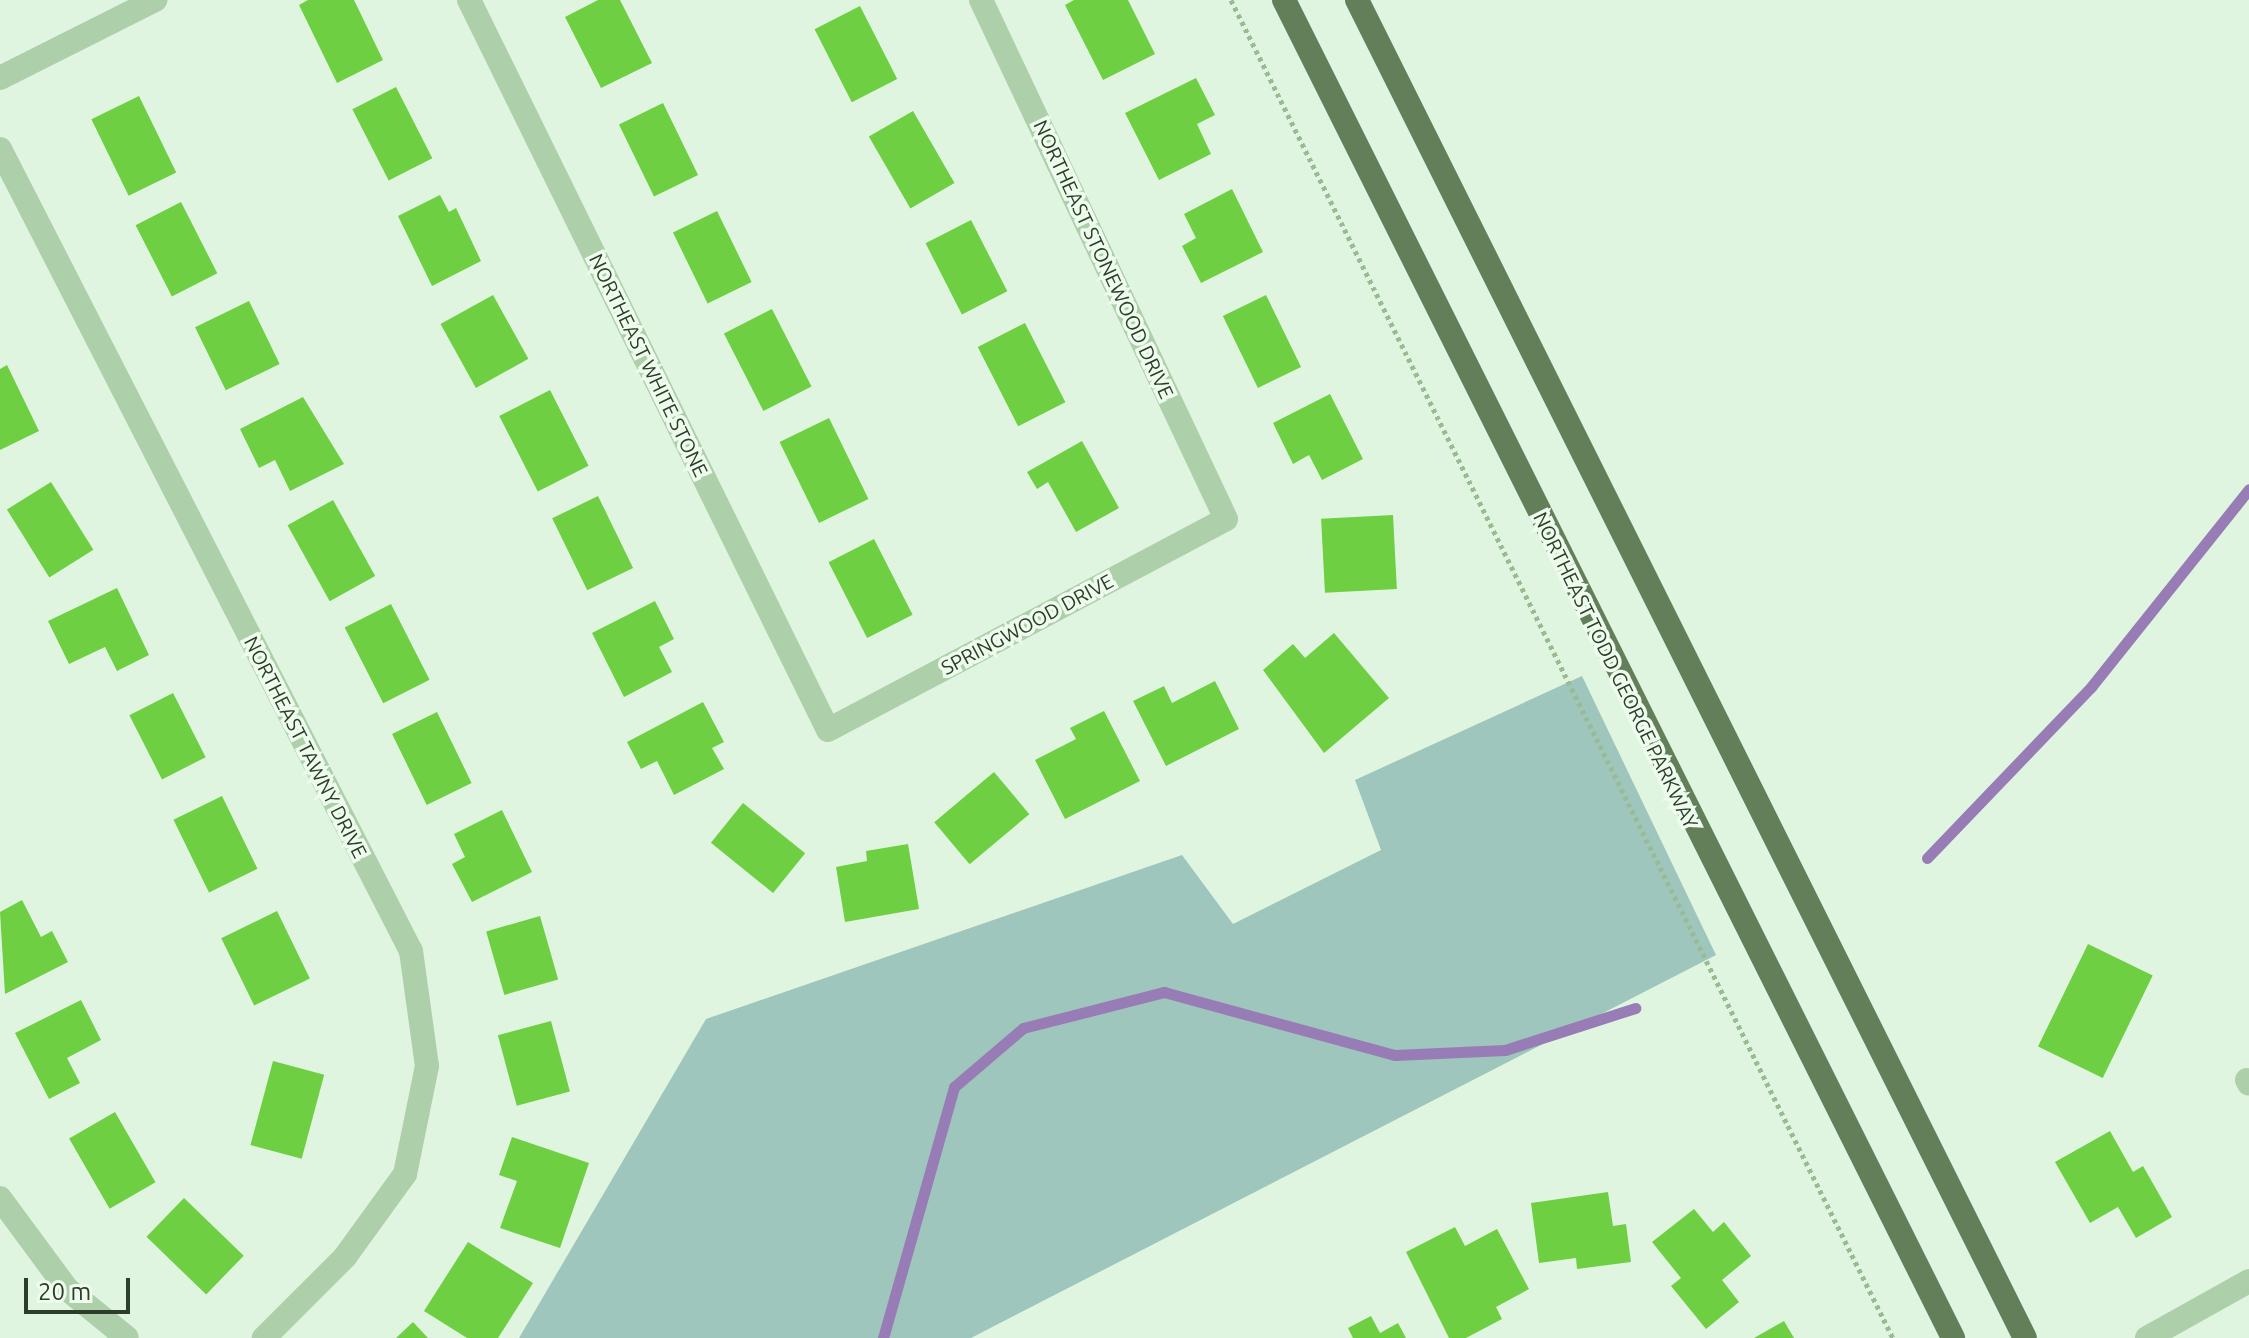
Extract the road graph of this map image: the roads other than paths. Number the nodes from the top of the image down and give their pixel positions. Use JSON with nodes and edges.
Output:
{"nodes":[{"id":1,"x":155,"y":0,"type":"edge"},
{"id":2,"x":469,"y":0,"type":"edge"},
{"id":3,"x":981,"y":0,"type":"edge"},
{"id":4,"x":1284,"y":0,"type":"edge"},
{"id":5,"x":1357,"y":0,"type":"edge"},
{"id":6,"x":0,"y":78,"type":"edge"},
{"id":7,"x":0,"y":149,"type":"edge"},
{"id":8,"x":1226,"y":519,"type":"joint"},
{"id":9,"x":828,"y":730,"type":"joint"},
{"id":10,"x":0,"y":1198,"type":"edge"},
{"id":11,"x":2249,"y":1281,"type":"edge"},
{"id":12,"x":127,"y":1338,"type":"edge"},
{"id":13,"x":264,"y":1338,"type":"edge"},
{"id":14,"x":1953,"y":1338,"type":"edge"},
{"id":15,"x":2025,"y":1338,"type":"edge"},
{"id":16,"x":2147,"y":1338,"type":"edge"}],
"edges":[{"from":1,"to":6,"type":"street"},
{"from":2,"to":9,"type":"street","name":"NORTHEAST WHITE STONE"},
{"from":3,"to":8,"type":"street","name":"NORTHEAST STONEWOOD DRIVE"},
{"from":4,"to":14,"type":"main road","name":"NORTHEAST TODD GEORGE PARKWAY"},
{"from":5,"to":15,"type":"main road"},
{"from":7,"to":13,"type":"street","name":"NORTHEAST TAWNY DRIVE"},
{"from":8,"to":9,"type":"street","name":"SPRINGWOOD DRIVE"},
{"from":10,"to":12,"type":"street"},
{"from":11,"to":16,"type":"street"}]}
